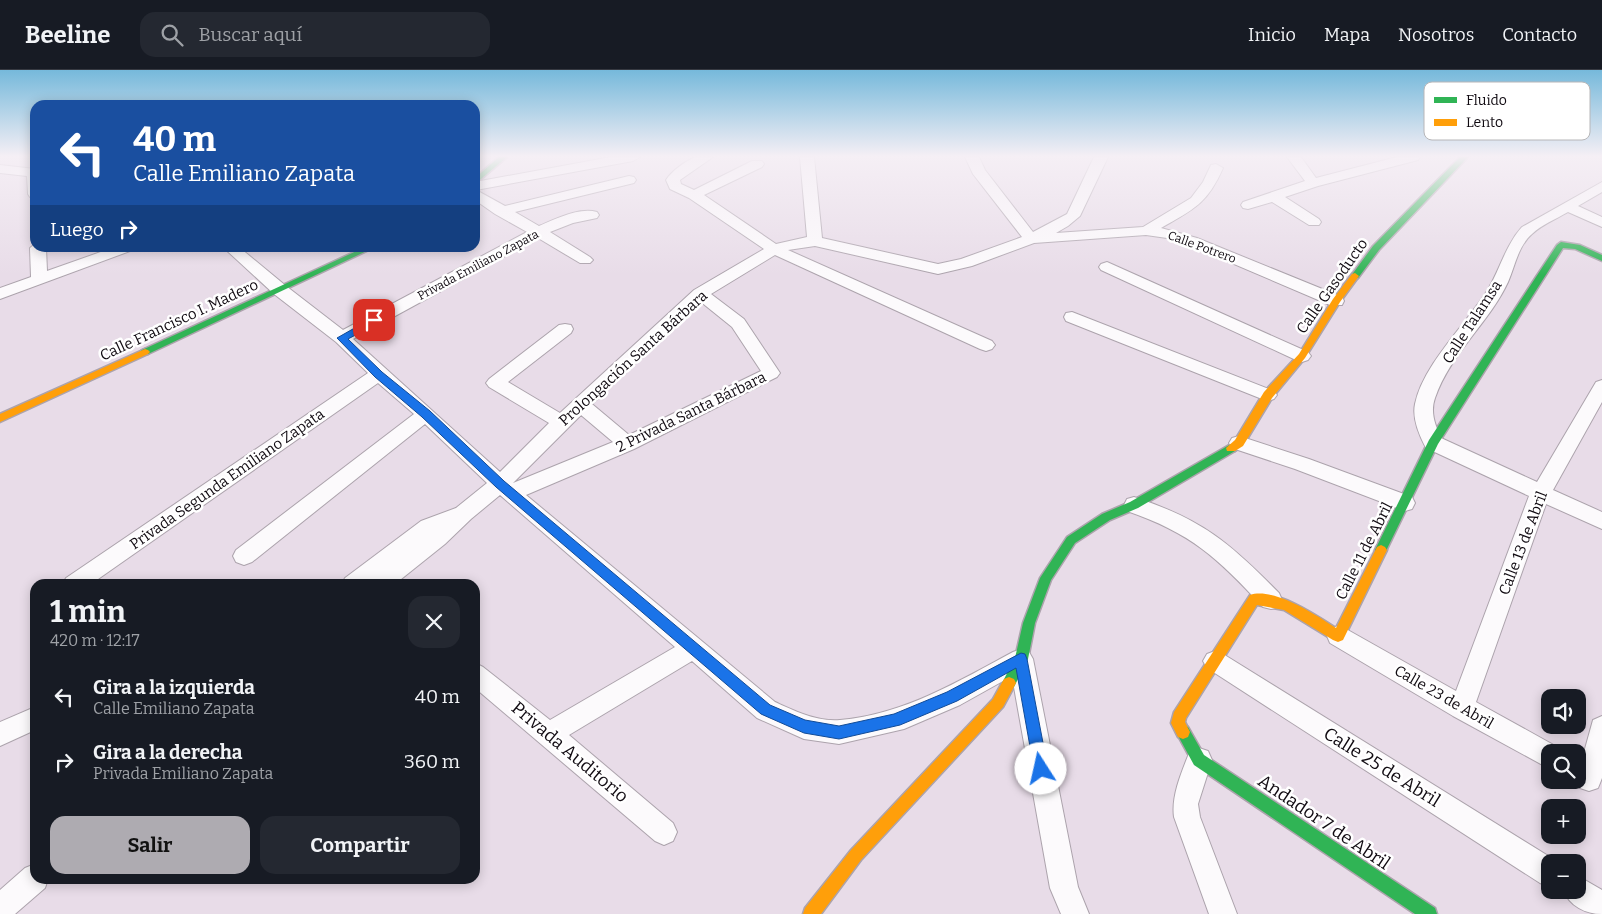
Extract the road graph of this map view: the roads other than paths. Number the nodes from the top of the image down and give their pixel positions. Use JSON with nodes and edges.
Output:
{"nodes":[{"id":1,"x":561,"y":196,"type":"edge"},
{"id":2,"x":696,"y":196,"type":"edge"},
{"id":3,"x":811,"y":196,"type":"edge"},
{"id":4,"x":998,"y":196,"type":"edge"},
{"id":5,"x":1082,"y":196,"type":"edge"},
{"id":6,"x":1201,"y":196,"type":"edge"},
{"id":7,"x":1426,"y":196,"type":"edge"},
{"id":8,"x":1585,"y":196,"type":"edge"},
{"id":9,"x":480,"y":197,"type":"edge"},
{"id":10,"x":1275,"y":197,"type":"joint"},
{"id":11,"x":1248,"y":205,"type":"dead end"},
{"id":12,"x":1568,"y":207,"type":"junction"},
{"id":13,"x":500,"y":211,"type":"junction"},
{"id":14,"x":592,"y":215,"type":"dead end"},
{"id":15,"x":1314,"y":222,"type":"dead end"},
{"id":16,"x":1602,"y":223,"type":"edge"},
{"id":17,"x":1146,"y":231,"type":"junction"},
{"id":18,"x":538,"y":232,"type":"junction"},
{"id":19,"x":1031,"y":239,"type":"junction"},
{"id":20,"x":815,"y":241,"type":"junction"},
{"id":21,"x":774,"y":249,"type":"junction"},
{"id":22,"x":38,"y":252,"type":"edge"},
{"id":23,"x":114,"y":252,"type":"edge"},
{"id":24,"x":235,"y":252,"type":"edge"},
{"id":25,"x":361,"y":252,"type":"edge"},
{"id":26,"x":1602,"y":258,"type":"edge"},
{"id":27,"x":585,"y":260,"type":"dead end"},
{"id":28,"x":1107,"y":267,"type":"dead end"},
{"id":29,"x":39,"y":278,"type":"junction"},
{"id":30,"x":280,"y":290,"type":"junction"},
{"id":31,"x":0,"y":294,"type":"edge"},
{"id":32,"x":700,"y":294,"type":"junction"},
{"id":33,"x":1336,"y":301,"type":"junction"},
{"id":34,"x":1072,"y":317,"type":"dead end"},
{"id":35,"x":565,"y":329,"type":"dead end"},
{"id":36,"x":342,"y":338,"type":"junction"},
{"id":37,"x":986,"y":345,"type":"dead end"},
{"id":38,"x":1302,"y":356,"type":"junction"},
{"id":39,"x":379,"y":374,"type":"junction"},
{"id":40,"x":1600,"y":394,"type":"edge"},
{"id":41,"x":1268,"y":395,"type":"junction"},
{"id":42,"x":580,"y":404,"type":"junction"},
{"id":43,"x":426,"y":414,"type":"junction"},
{"id":44,"x":0,"y":418,"type":"edge"},
{"id":45,"x":562,"y":422,"type":"junction"},
{"id":46,"x":1239,"y":443,"type":"junction"},
{"id":47,"x":1433,"y":443,"type":"junction"},
{"id":48,"x":627,"y":444,"type":"junction"},
{"id":49,"x":505,"y":488,"type":"junction"},
{"id":50,"x":1540,"y":494,"type":"junction"},
{"id":51,"x":1405,"y":503,"type":"junction"},
{"id":52,"x":1134,"y":505,"type":"junction"},
{"id":53,"x":464,"y":513,"type":"junction"},
{"id":54,"x":1602,"y":521,"type":"edge"},
{"id":55,"x":244,"y":556,"type":"dead end"},
{"id":56,"x":81,"y":579,"type":"edge"},
{"id":57,"x":360,"y":579,"type":"edge"},
{"id":58,"x":385,"y":579,"type":"edge"},
{"id":59,"x":1271,"y":600,"type":"junction"},
{"id":60,"x":1338,"y":636,"type":"junction"},
{"id":61,"x":694,"y":648,"type":"junction"},
{"id":62,"x":1021,"y":659,"type":"junction"},
{"id":63,"x":1214,"y":662,"type":"junction"},
{"id":64,"x":480,"y":678,"type":"edge"},
{"id":65,"x":1462,"y":708,"type":"junction"},
{"id":66,"x":30,"y":720,"type":"edge"},
{"id":67,"x":1602,"y":728,"type":"edge"},
{"id":68,"x":0,"y":734,"type":"edge"},
{"id":69,"x":549,"y":734,"type":"junction"},
{"id":70,"x":1541,"y":752,"type":"edge"},
{"id":71,"x":1199,"y":760,"type":"junction"},
{"id":72,"x":1590,"y":779,"type":"edge"},
{"id":73,"x":664,"y":832,"type":"dead end"},
{"id":74,"x":1541,"y":867,"type":"edge"},
{"id":75,"x":30,"y":882,"type":"edge"},
{"id":76,"x":1586,"y":896,"type":"edge"},
{"id":77,"x":1602,"y":906,"type":"edge"},
{"id":78,"x":0,"y":909,"type":"edge"},
{"id":79,"x":811,"y":914,"type":"edge"},
{"id":80,"x":1076,"y":914,"type":"edge"},
{"id":81,"x":1223,"y":914,"type":"edge"},
{"id":82,"x":1429,"y":914,"type":"edge"}],
"edges":[{"from":1,"to":13,"type":"street"},
{"from":2,"to":21,"type":"street"},
{"from":3,"to":20,"type":"street"},
{"from":4,"to":19,"type":"street"},
{"from":5,"to":19,"type":"street","name":"Prolongación Santa Bárbara"},
{"from":6,"to":17,"type":"street"},
{"from":7,"to":33,"type":"street","name":"Calle Gasoducto"},
{"from":8,"to":12,"type":"street","name":"Calle Talamsa"},
{"from":9,"to":13,"type":"street"},
{"from":10,"to":11,"type":"street"},
{"from":10,"to":15,"type":"street"},
{"from":12,"to":16,"type":"street"},
{"from":12,"to":47,"type":"street","name":"Calle Talamsa"},
{"from":13,"to":18,"type":"street"},
{"from":14,"to":18,"type":"street","name":"Privada Emiliano Zapata"},
{"from":17,"to":19,"type":"street","name":"Calle Potrero"},
{"from":17,"to":33,"type":"street","name":"Calle Potrero"},
{"from":18,"to":27,"type":"street"},
{"from":18,"to":36,"type":"street","name":"Privada Emiliano Zapata"},
{"from":19,"to":20,"type":"street","name":"Prolongación Santa Bárbara"},
{"from":20,"to":21,"type":"street","name":"Prolongación Santa Bárbara"},
{"from":21,"to":32,"type":"street","name":"Prolongación Santa Bárbara"},
{"from":21,"to":37,"type":"street"},
{"from":22,"to":29,"type":"street"},
{"from":23,"to":29,"type":"street"},
{"from":24,"to":30,"type":"street"},
{"from":25,"to":30,"type":"street","name":"Calle Francisco I. Madero"},
{"from":26,"to":47,"type":"street","name":"Calle 11 de Abril"},
{"from":28,"to":38,"type":"street"},
{"from":29,"to":31,"type":"street"},
{"from":30,"to":36,"type":"street"},
{"from":30,"to":44,"type":"street","name":"Calle Francisco I. Madero"},
{"from":32,"to":42,"type":"street","name":"Prolongación Santa Bárbara"},
{"from":32,"to":48,"type":"street","name":"2 Privada Santa Bárbara"},
{"from":33,"to":38,"type":"street","name":"Calle Gasoducto"},
{"from":34,"to":41,"type":"street"},
{"from":35,"to":45,"type":"street"},
{"from":36,"to":39,"type":"street"},
{"from":38,"to":41,"type":"street","name":"Calle Gasoducto"},
{"from":39,"to":43,"type":"street"},
{"from":39,"to":56,"type":"street","name":"Privada Segunda Emiliano Zapata"},
{"from":40,"to":50,"type":"street","name":"Calle 13 de Abril"},
{"from":41,"to":46,"type":"street","name":"Calle Gasoducto"},
{"from":42,"to":45,"type":"street","name":"Prolongación Santa Bárbara"},
{"from":42,"to":48,"type":"street"},
{"from":43,"to":49,"type":"street"},
{"from":43,"to":55,"type":"street"},
{"from":45,"to":49,"type":"street","name":"Prolongación Santa Bárbara"},
{"from":46,"to":51,"type":"street"},
{"from":46,"to":52,"type":"street"},
{"from":47,"to":50,"type":"street"},
{"from":47,"to":51,"type":"street","name":"Calle 11 de Abril"},
{"from":48,"to":49,"type":"street","name":"2 Privada Santa Bárbara"},
{"from":49,"to":53,"type":"street","name":"Prolongación Santa Bárbara"},
{"from":49,"to":61,"type":"street"},
{"from":50,"to":54,"type":"street"},
{"from":50,"to":65,"type":"street","name":"Calle 13 de Abril"},
{"from":51,"to":60,"type":"street","name":"Calle 11 de Abril"},
{"from":52,"to":59,"type":"street"},
{"from":52,"to":62,"type":"street"},
{"from":53,"to":57,"type":"street","name":"Prolongación Santa Bárbara"},
{"from":53,"to":58,"type":"street","name":"Prolongación Santa Bárbara"},
{"from":59,"to":60,"type":"street"},
{"from":59,"to":63,"type":"street"},
{"from":60,"to":65,"type":"street","name":"Calle 23 de Abril"},
{"from":61,"to":62,"type":"street"},
{"from":61,"to":69,"type":"street"},
{"from":62,"to":79,"type":"street"},
{"from":62,"to":80,"type":"street"},
{"from":63,"to":71,"type":"street"},
{"from":63,"to":74,"type":"street","name":"Calle 25 de Abril"},
{"from":64,"to":69,"type":"street","name":"Privada Auditorio"},
{"from":65,"to":70,"type":"street","name":"Calle 23 de Abril"},
{"from":66,"to":68,"type":"street"},
{"from":67,"to":72,"type":"street"},
{"from":69,"to":73,"type":"street","name":"Privada Auditorio"},
{"from":71,"to":81,"type":"street"},
{"from":71,"to":82,"type":"street","name":"Andador 7 de Abril"},
{"from":75,"to":78,"type":"street"},
{"from":76,"to":77,"type":"street"}]}
